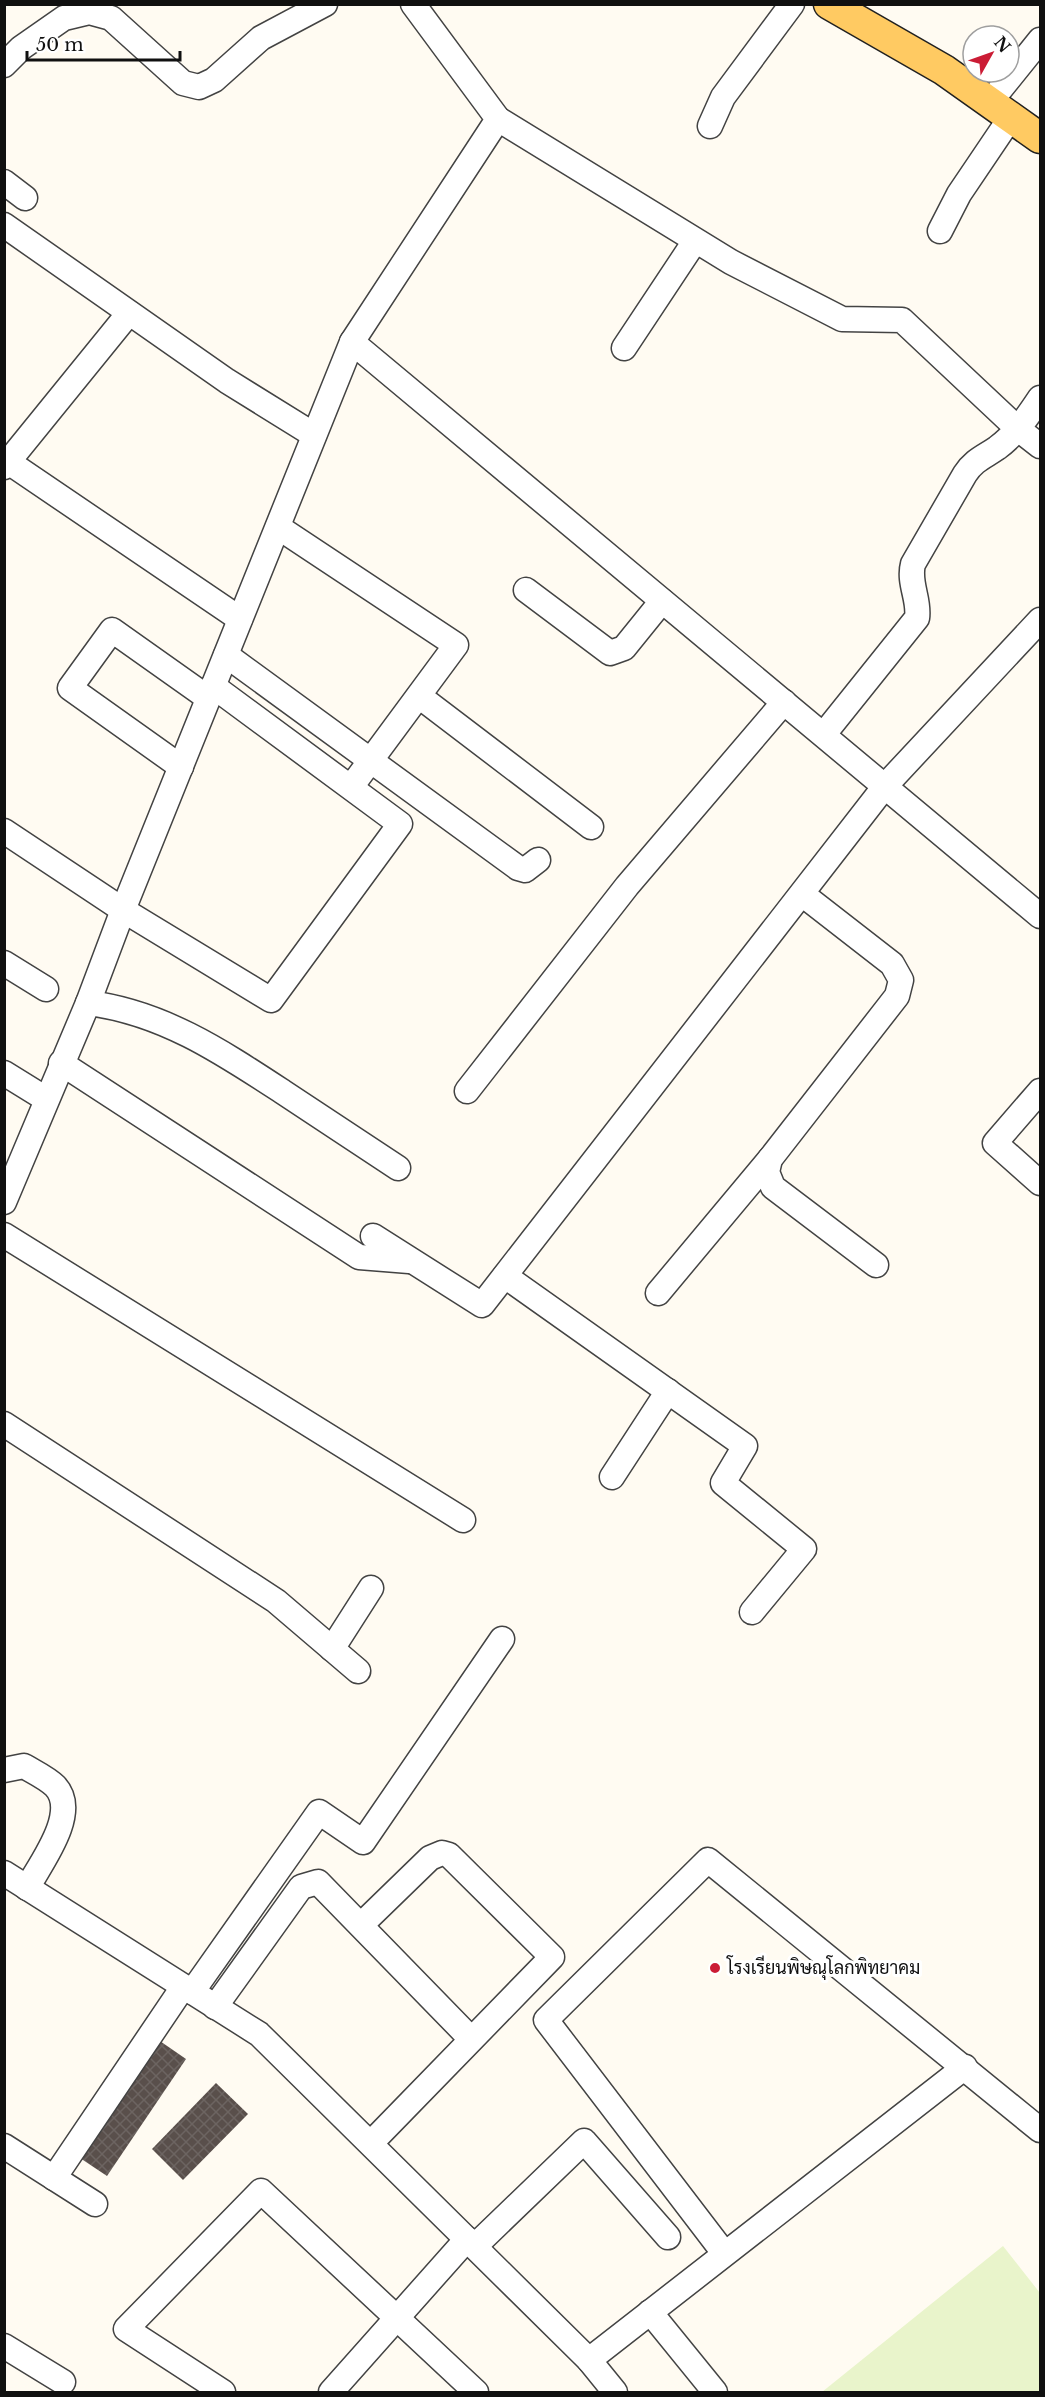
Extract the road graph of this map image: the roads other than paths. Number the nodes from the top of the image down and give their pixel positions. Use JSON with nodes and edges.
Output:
{"nodes":[{"id":1,"x":325,"y":4,"type":"edge"},
{"id":2,"x":413,"y":4,"type":"edge"},
{"id":3,"x":792,"y":4,"type":"edge"},
{"id":4,"x":844,"y":8,"type":"edge"},
{"id":5,"x":1041,"y":40,"type":"edge"},
{"id":6,"x":4,"y":65,"type":"edge"},
{"id":7,"x":1000,"y":109,"type":"junction"},
{"id":8,"x":498,"y":119,"type":"junction"},
{"id":9,"x":710,"y":126,"type":"dead end"},
{"id":10,"x":1041,"y":138,"type":"edge"},
{"id":11,"x":4,"y":182,"type":"edge"},
{"id":12,"x":26,"y":198,"type":"dead end"},
{"id":13,"x":4,"y":225,"type":"edge"},
{"id":14,"x":940,"y":231,"type":"dead end"},
{"id":15,"x":696,"y":242,"type":"junction"},
{"id":16,"x":129,"y":313,"type":"junction"},
{"id":17,"x":352,"y":342,"type":"junction"},
{"id":18,"x":624,"y":348,"type":"dead end"},
{"id":19,"x":1041,"y":398,"type":"edge"},
{"id":20,"x":1018,"y":429,"type":"junction"},
{"id":21,"x":314,"y":435,"type":"junction"},
{"id":22,"x":1041,"y":446,"type":"edge"},
{"id":23,"x":6,"y":463,"type":"edge"},
{"id":24,"x":279,"y":527,"type":"junction"},
{"id":25,"x":526,"y":590,"type":"dead end"},
{"id":26,"x":662,"y":601,"type":"junction"},
{"id":27,"x":240,"y":619,"type":"junction"},
{"id":28,"x":1041,"y":620,"type":"edge"},
{"id":29,"x":225,"y":655,"type":"junction"},
{"id":30,"x":211,"y":692,"type":"junction"},
{"id":31,"x":419,"y":696,"type":"junction"},
{"id":32,"x":783,"y":702,"type":"junction"},
{"id":33,"x":824,"y":734,"type":"junction"},
{"id":34,"x":371,"y":761,"type":"junction"},
{"id":35,"x":181,"y":767,"type":"junction"},
{"id":36,"x":885,"y":786,"type":"junction"},
{"id":37,"x":351,"y":788,"type":"junction"},
{"id":38,"x":591,"y":827,"type":"dead end"},
{"id":39,"x":4,"y":831,"type":"edge"},
{"id":40,"x":538,"y":860,"type":"dead end"},
{"id":41,"x":802,"y":894,"type":"junction"},
{"id":42,"x":123,"y":910,"type":"junction"},
{"id":43,"x":1041,"y":916,"type":"edge"},
{"id":44,"x":4,"y":963,"type":"edge"},
{"id":45,"x":46,"y":989,"type":"dead end"},
{"id":46,"x":88,"y":1003,"type":"junction"},
{"id":47,"x":61,"y":1063,"type":"junction"},
{"id":48,"x":4,"y":1073,"type":"edge"},
{"id":49,"x":467,"y":1091,"type":"dead end"},
{"id":50,"x":1041,"y":1091,"type":"edge"},
{"id":51,"x":46,"y":1099,"type":"junction"},
{"id":52,"x":770,"y":1159,"type":"junction"},
{"id":53,"x":398,"y":1168,"type":"dead end"},
{"id":54,"x":1041,"y":1183,"type":"edge"},
{"id":55,"x":4,"y":1202,"type":"edge"},
{"id":56,"x":4,"y":1235,"type":"edge"},
{"id":57,"x":373,"y":1236,"type":"dead end"},
{"id":58,"x":414,"y":1262,"type":"junction"},
{"id":59,"x":876,"y":1265,"type":"dead end"},
{"id":60,"x":505,"y":1276,"type":"junction"},
{"id":61,"x":658,"y":1293,"type":"dead end"},
{"id":62,"x":668,"y":1391,"type":"junction"},
{"id":63,"x":4,"y":1424,"type":"edge"},
{"id":64,"x":612,"y":1477,"type":"dead end"},
{"id":65,"x":463,"y":1520,"type":"dead end"},
{"id":66,"x":371,"y":1588,"type":"dead end"},
{"id":67,"x":752,"y":1612,"type":"dead end"},
{"id":68,"x":502,"y":1639,"type":"dead end"},
{"id":69,"x":332,"y":1649,"type":"junction"},
{"id":70,"x":358,"y":1671,"type":"dead end"},
{"id":71,"x":4,"y":1770,"type":"edge"},
{"id":72,"x":4,"y":1873,"type":"edge"},
{"id":73,"x":27,"y":1888,"type":"junction"},
{"id":74,"x":361,"y":1925,"type":"junction"},
{"id":75,"x":188,"y":1989,"type":"junction"},
{"id":76,"x":215,"y":2007,"type":"junction"},
{"id":77,"x":471,"y":2039,"type":"junction"},
{"id":78,"x":965,"y":2067,"type":"junction"},
{"id":79,"x":1041,"y":2130,"type":"edge"},
{"id":80,"x":371,"y":2144,"type":"junction"},
{"id":81,"x":4,"y":2146,"type":"edge"},
{"id":82,"x":54,"y":2178,"type":"junction"},
{"id":83,"x":95,"y":2204,"type":"dead end"},
{"id":84,"x":668,"y":2237,"type":"dead end"},
{"id":85,"x":471,"y":2242,"type":"junction"},
{"id":86,"x":724,"y":2253,"type":"junction"},
{"id":87,"x":650,"y":2312,"type":"junction"},
{"id":88,"x":397,"y":2318,"type":"junction"},
{"id":89,"x":4,"y":2346,"type":"edge"},
{"id":90,"x":589,"y":2360,"type":"junction"},
{"id":91,"x":63,"y":2382,"type":"dead end"},
{"id":92,"x":223,"y":2392,"type":"edge"},
{"id":93,"x":331,"y":2392,"type":"edge"},
{"id":94,"x":476,"y":2392,"type":"edge"},
{"id":95,"x":615,"y":2392,"type":"edge"},
{"id":96,"x":715,"y":2392,"type":"edge"}],
"edges":[{"from":1,"to":6,"type":"street"},
{"from":2,"to":8,"type":"street"},
{"from":3,"to":9,"type":"street"},
{"from":4,"to":7,"type":"main road"},
{"from":5,"to":7,"type":"street"},
{"from":7,"to":10,"type":"main road"},
{"from":7,"to":14,"type":"street"},
{"from":8,"to":15,"type":"street"},
{"from":8,"to":17,"type":"street"},
{"from":11,"to":12,"type":"street"},
{"from":13,"to":16,"type":"street"},
{"from":15,"to":18,"type":"street"},
{"from":15,"to":20,"type":"street"},
{"from":16,"to":21,"type":"street"},
{"from":16,"to":23,"type":"street"},
{"from":17,"to":21,"type":"street"},
{"from":17,"to":26,"type":"street"},
{"from":19,"to":20,"type":"street"},
{"from":20,"to":22,"type":"street"},
{"from":20,"to":33,"type":"street"},
{"from":21,"to":24,"type":"street"},
{"from":23,"to":27,"type":"street"},
{"from":24,"to":27,"type":"street"},
{"from":24,"to":31,"type":"street"},
{"from":25,"to":26,"type":"street"},
{"from":26,"to":32,"type":"street"},
{"from":27,"to":29,"type":"street"},
{"from":28,"to":36,"type":"street"},
{"from":29,"to":30,"type":"street"},
{"from":29,"to":34,"type":"street"},
{"from":30,"to":35,"type":"street"},
{"from":30,"to":35,"type":"street"},
{"from":30,"to":37,"type":"street"},
{"from":31,"to":34,"type":"street"},
{"from":31,"to":38,"type":"street"},
{"from":32,"to":33,"type":"street"},
{"from":32,"to":49,"type":"street"},
{"from":33,"to":36,"type":"street"},
{"from":34,"to":37,"type":"street"},
{"from":34,"to":40,"type":"street"},
{"from":35,"to":42,"type":"street"},
{"from":36,"to":41,"type":"street"},
{"from":36,"to":43,"type":"street"},
{"from":37,"to":42,"type":"street"},
{"from":39,"to":42,"type":"street"},
{"from":41,"to":52,"type":"street"},
{"from":41,"to":60,"type":"street"},
{"from":42,"to":46,"type":"street"},
{"from":44,"to":45,"type":"street"},
{"from":46,"to":47,"type":"street"},
{"from":46,"to":53,"type":"street"},
{"from":47,"to":51,"type":"street"},
{"from":47,"to":58,"type":"street"},
{"from":48,"to":51,"type":"street"},
{"from":50,"to":54,"type":"street"},
{"from":51,"to":55,"type":"street"},
{"from":52,"to":59,"type":"street"},
{"from":52,"to":61,"type":"street"},
{"from":56,"to":65,"type":"street"},
{"from":57,"to":58,"type":"street"},
{"from":58,"to":60,"type":"street"},
{"from":60,"to":62,"type":"street"},
{"from":62,"to":64,"type":"street"},
{"from":62,"to":67,"type":"street"},
{"from":63,"to":69,"type":"street"},
{"from":66,"to":69,"type":"street"},
{"from":68,"to":75,"type":"street"},
{"from":69,"to":70,"type":"street"},
{"from":71,"to":73,"type":"street"},
{"from":72,"to":73,"type":"street"},
{"from":73,"to":75,"type":"street"},
{"from":74,"to":76,"type":"street"},
{"from":74,"to":77,"type":"street"},
{"from":74,"to":77,"type":"street"},
{"from":75,"to":76,"type":"street"},
{"from":75,"to":82,"type":"street"},
{"from":76,"to":80,"type":"street"},
{"from":77,"to":80,"type":"street"},
{"from":78,"to":79,"type":"street"},
{"from":78,"to":86,"type":"street"},
{"from":78,"to":86,"type":"street"},
{"from":80,"to":85,"type":"street"},
{"from":81,"to":82,"type":"street"},
{"from":82,"to":83,"type":"street"},
{"from":84,"to":85,"type":"street"},
{"from":85,"to":88,"type":"street"},
{"from":85,"to":90,"type":"street"},
{"from":86,"to":87,"type":"street"},
{"from":87,"to":90,"type":"street"},
{"from":87,"to":96,"type":"street"},
{"from":88,"to":92,"type":"street"},
{"from":88,"to":93,"type":"street"},
{"from":88,"to":94,"type":"street"},
{"from":89,"to":91,"type":"street"},
{"from":90,"to":95,"type":"street"}]}
